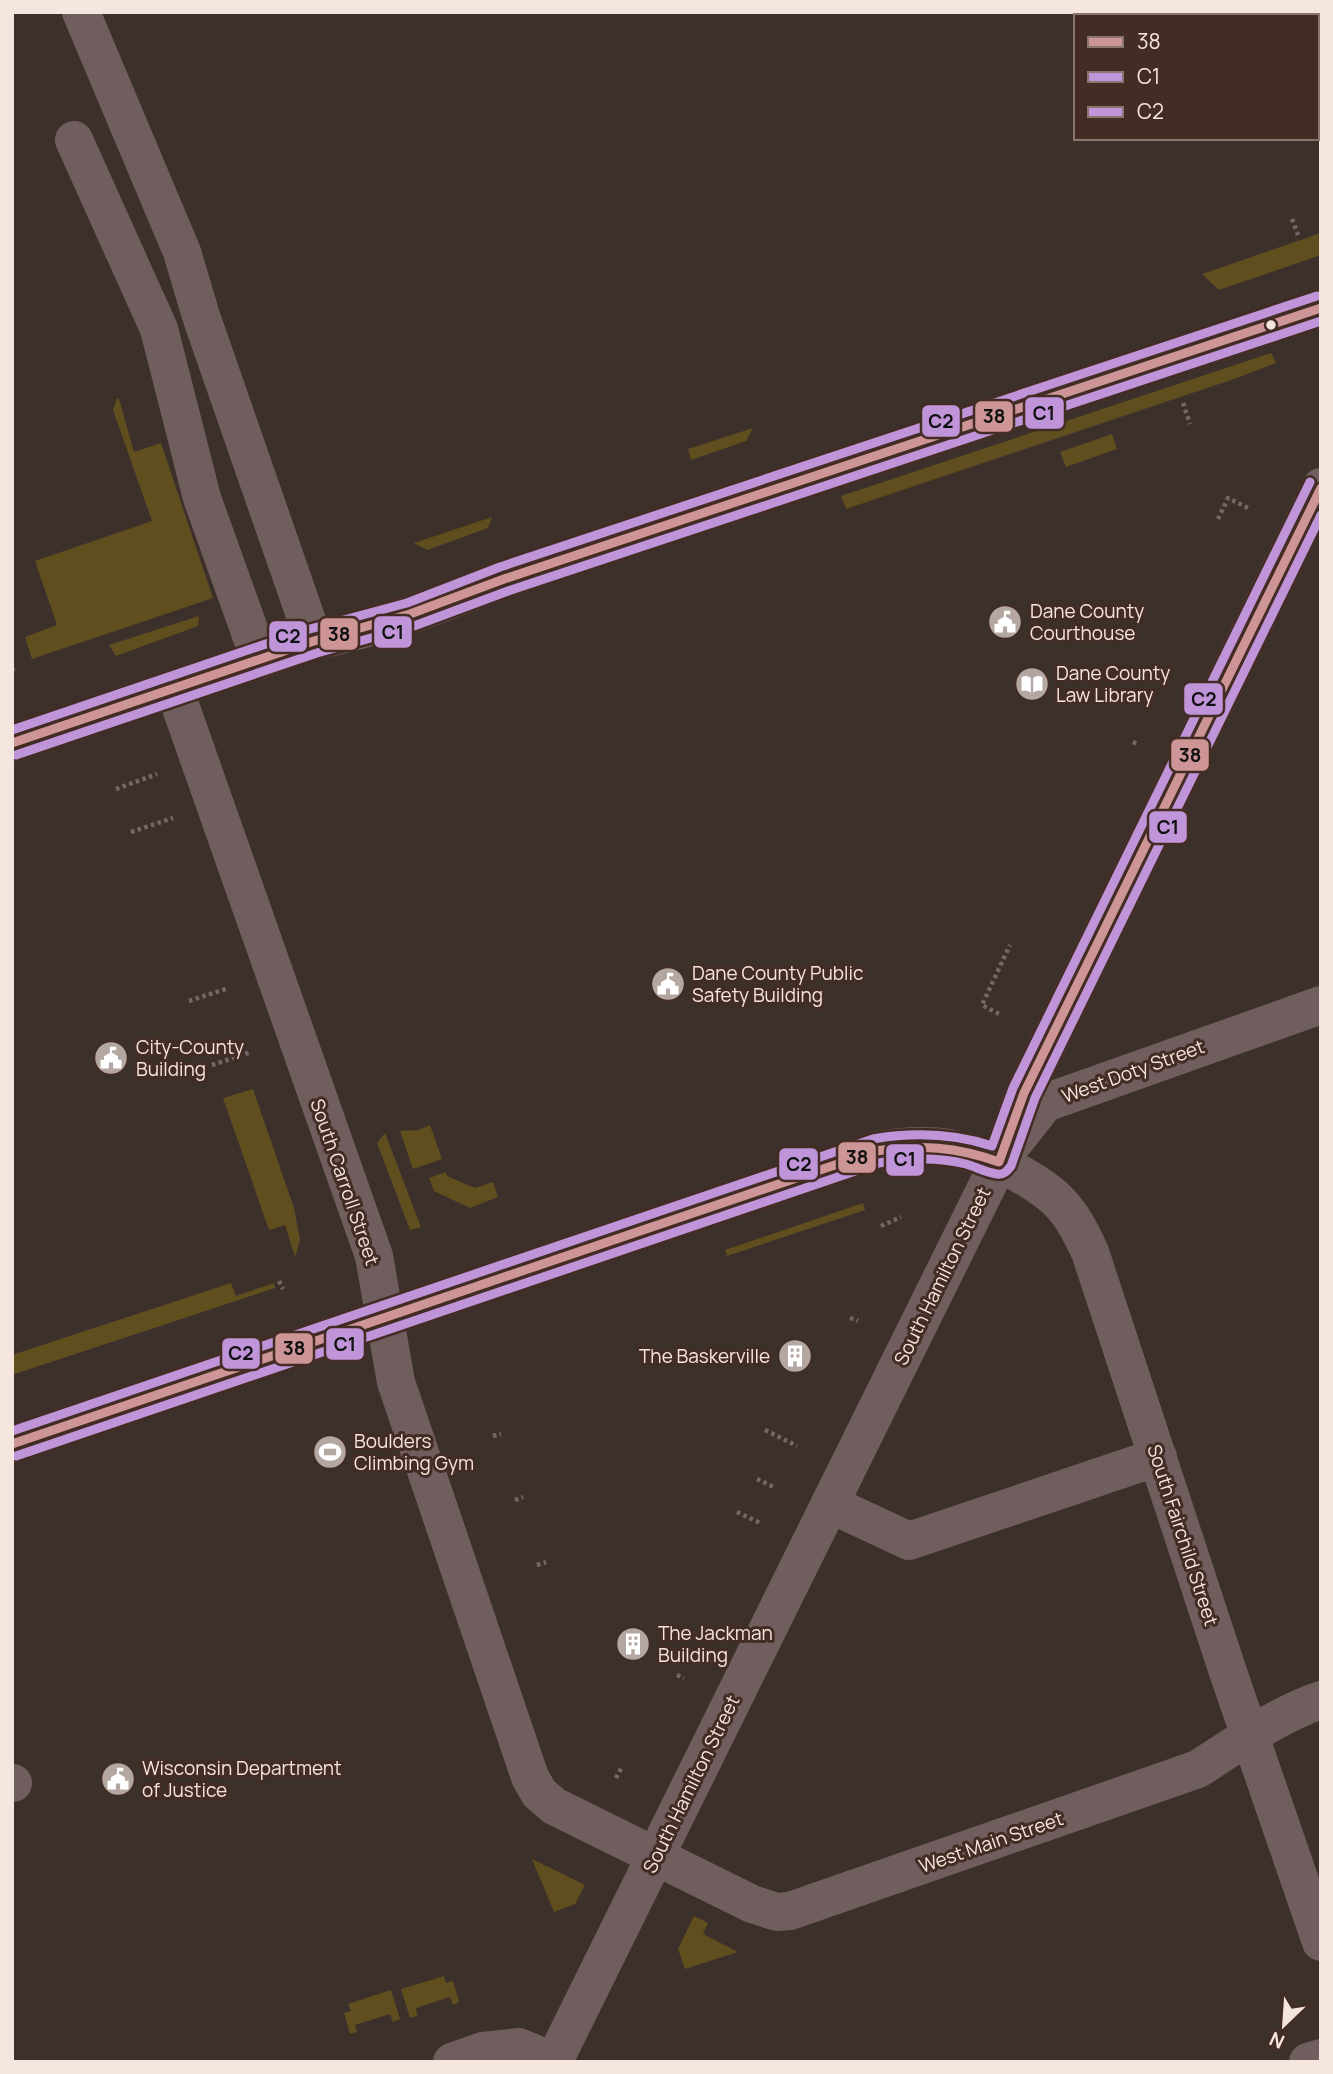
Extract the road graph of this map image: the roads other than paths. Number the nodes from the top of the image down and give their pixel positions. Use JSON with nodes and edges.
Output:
{"nodes":[{"id":1,"x":80,"y":12,"type":"edge"},
{"id":2,"x":75,"y":140,"type":"dead end"},
{"id":3,"x":1321,"y":308,"type":"edge"},
{"id":4,"x":1321,"y":487,"type":"edge"},
{"id":5,"x":314,"y":641,"type":"junction"},
{"id":6,"x":260,"y":660,"type":"junction"},
{"id":7,"x":174,"y":688,"type":"junction"},
{"id":8,"x":12,"y":743,"type":"edge"},
{"id":9,"x":1321,"y":1005,"type":"edge"},
{"id":10,"x":999,"y":1162,"type":"junction"},
{"id":11,"x":384,"y":1317,"type":"junction"},
{"id":12,"x":12,"y":1444,"type":"edge"},
{"id":13,"x":1158,"y":1457,"type":"junction"},
{"id":14,"x":830,"y":1504,"type":"junction"},
{"id":15,"x":1321,"y":1700,"type":"edge"},
{"id":16,"x":1251,"y":1735,"type":"junction"},
{"id":17,"x":655,"y":1857,"type":"junction"},
{"id":18,"x":1321,"y":1942,"type":"edge"},
{"id":19,"x":1321,"y":2058,"type":"edge"},
{"id":20,"x":555,"y":2061,"type":"edge"},
{"id":21,"x":452,"y":2062,"type":"edge"},
{"id":22,"x":1308,"y":2062,"type":"edge"}],
"edges":[{"from":1,"to":5,"type":"street"},
{"from":2,"to":6,"type":"street"},
{"from":3,"to":5,"type":"street"},
{"from":4,"to":10,"type":"street","name":"South Hamilton Street"},
{"from":5,"to":6,"type":"street"},
{"from":6,"to":7,"type":"street"},
{"from":7,"to":8,"type":"street"},
{"from":7,"to":11,"type":"street","name":"South Carroll Street"},
{"from":9,"to":10,"type":"street","name":"West Doty Street"},
{"from":10,"to":11,"type":"street"},
{"from":10,"to":13,"type":"street","name":"South Fairchild Street"},
{"from":10,"to":14,"type":"street","name":"South Hamilton Street"},
{"from":11,"to":12,"type":"street"},
{"from":11,"to":17,"type":"street","name":"South Carroll Street"},
{"from":13,"to":14,"type":"street"},
{"from":13,"to":16,"type":"street","name":"South Fairchild Street"},
{"from":14,"to":17,"type":"street","name":"South Hamilton Street"},
{"from":15,"to":16,"type":"street","name":"West Main Street"},
{"from":16,"to":17,"type":"street","name":"West Main Street"},
{"from":16,"to":18,"type":"street","name":"South Fairchild Street"},
{"from":17,"to":20,"type":"street","name":"South Hamilton Street"},
{"from":19,"to":22,"type":"street"},
{"from":20,"to":21,"type":"street"}]}
